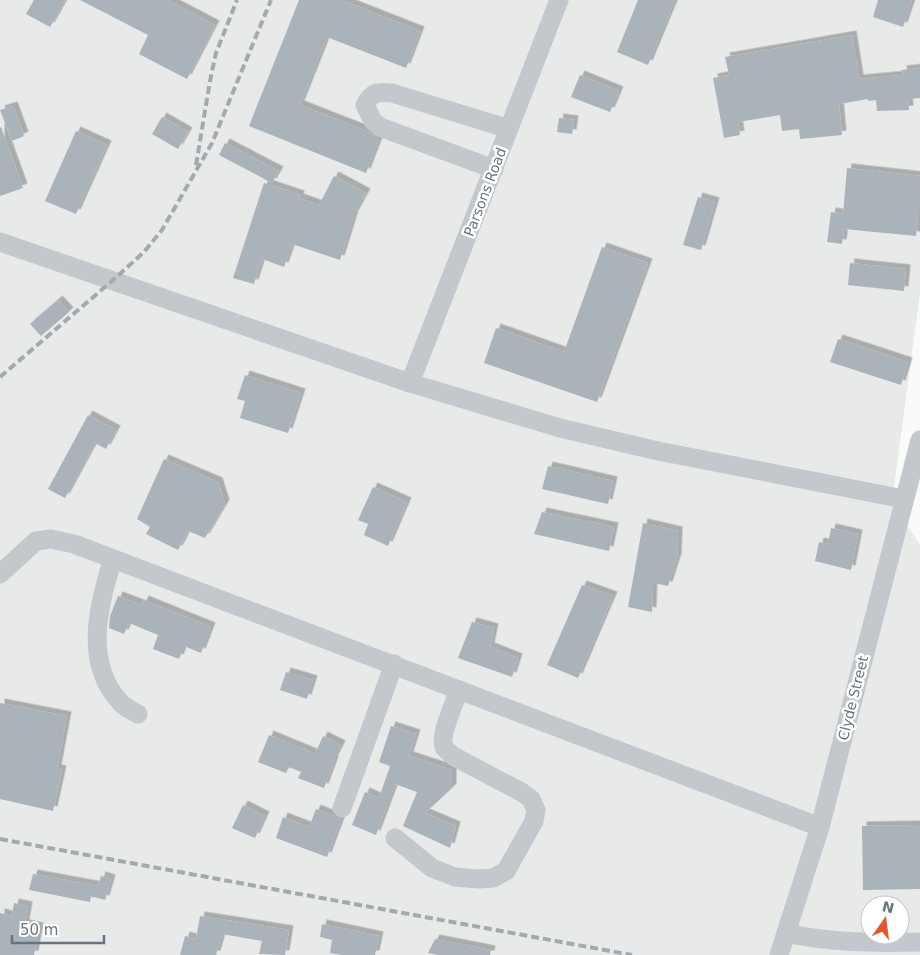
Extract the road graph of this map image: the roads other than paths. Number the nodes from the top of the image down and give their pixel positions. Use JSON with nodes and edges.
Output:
{"nodes":[{"id":1,"x":559,"y":0,"type":"edge"},
{"id":2,"x":509,"y":129,"type":"junction"},
{"id":3,"x":494,"y":169,"type":"junction"},
{"id":4,"x":0,"y":242,"type":"edge"},
{"id":5,"x":410,"y":383,"type":"junction"},
{"id":6,"x":920,"y":440,"type":"edge"},
{"id":7,"x":904,"y":499,"type":"junction"},
{"id":8,"x":112,"y":559,"type":"junction"},
{"id":9,"x":0,"y":574,"type":"edge"},
{"id":10,"x":394,"y":664,"type":"junction"},
{"id":11,"x":459,"y":690,"type":"junction"},
{"id":12,"x":138,"y":714,"type":"dead end"},
{"id":13,"x":342,"y":808,"type":"dead end"},
{"id":14,"x":820,"y":827,"type":"junction"},
{"id":15,"x":395,"y":838,"type":"dead end"},
{"id":16,"x":786,"y":934,"type":"junction"},
{"id":17,"x":920,"y":942,"type":"edge"},
{"id":18,"x":779,"y":955,"type":"edge"}],
"edges":[{"from":1,"to":2,"type":"street","name":"Parsons Road"},
{"from":2,"to":3,"type":"street","name":"Parsons Road"},
{"from":2,"to":3,"type":"street"},
{"from":3,"to":5,"type":"street","name":"Parsons Road"},
{"from":4,"to":5,"type":"street"},
{"from":5,"to":7,"type":"street"},
{"from":6,"to":7,"type":"street","name":"Clyde Street"},
{"from":7,"to":14,"type":"street","name":"Clyde Street"},
{"from":8,"to":9,"type":"street"},
{"from":8,"to":10,"type":"street"},
{"from":8,"to":12,"type":"street"},
{"from":10,"to":11,"type":"street"},
{"from":10,"to":13,"type":"street"},
{"from":11,"to":14,"type":"street"},
{"from":11,"to":15,"type":"street"},
{"from":14,"to":16,"type":"street","name":"Clyde Street"},
{"from":16,"to":17,"type":"street"},
{"from":16,"to":18,"type":"street","name":"Clyde Street"}]}
